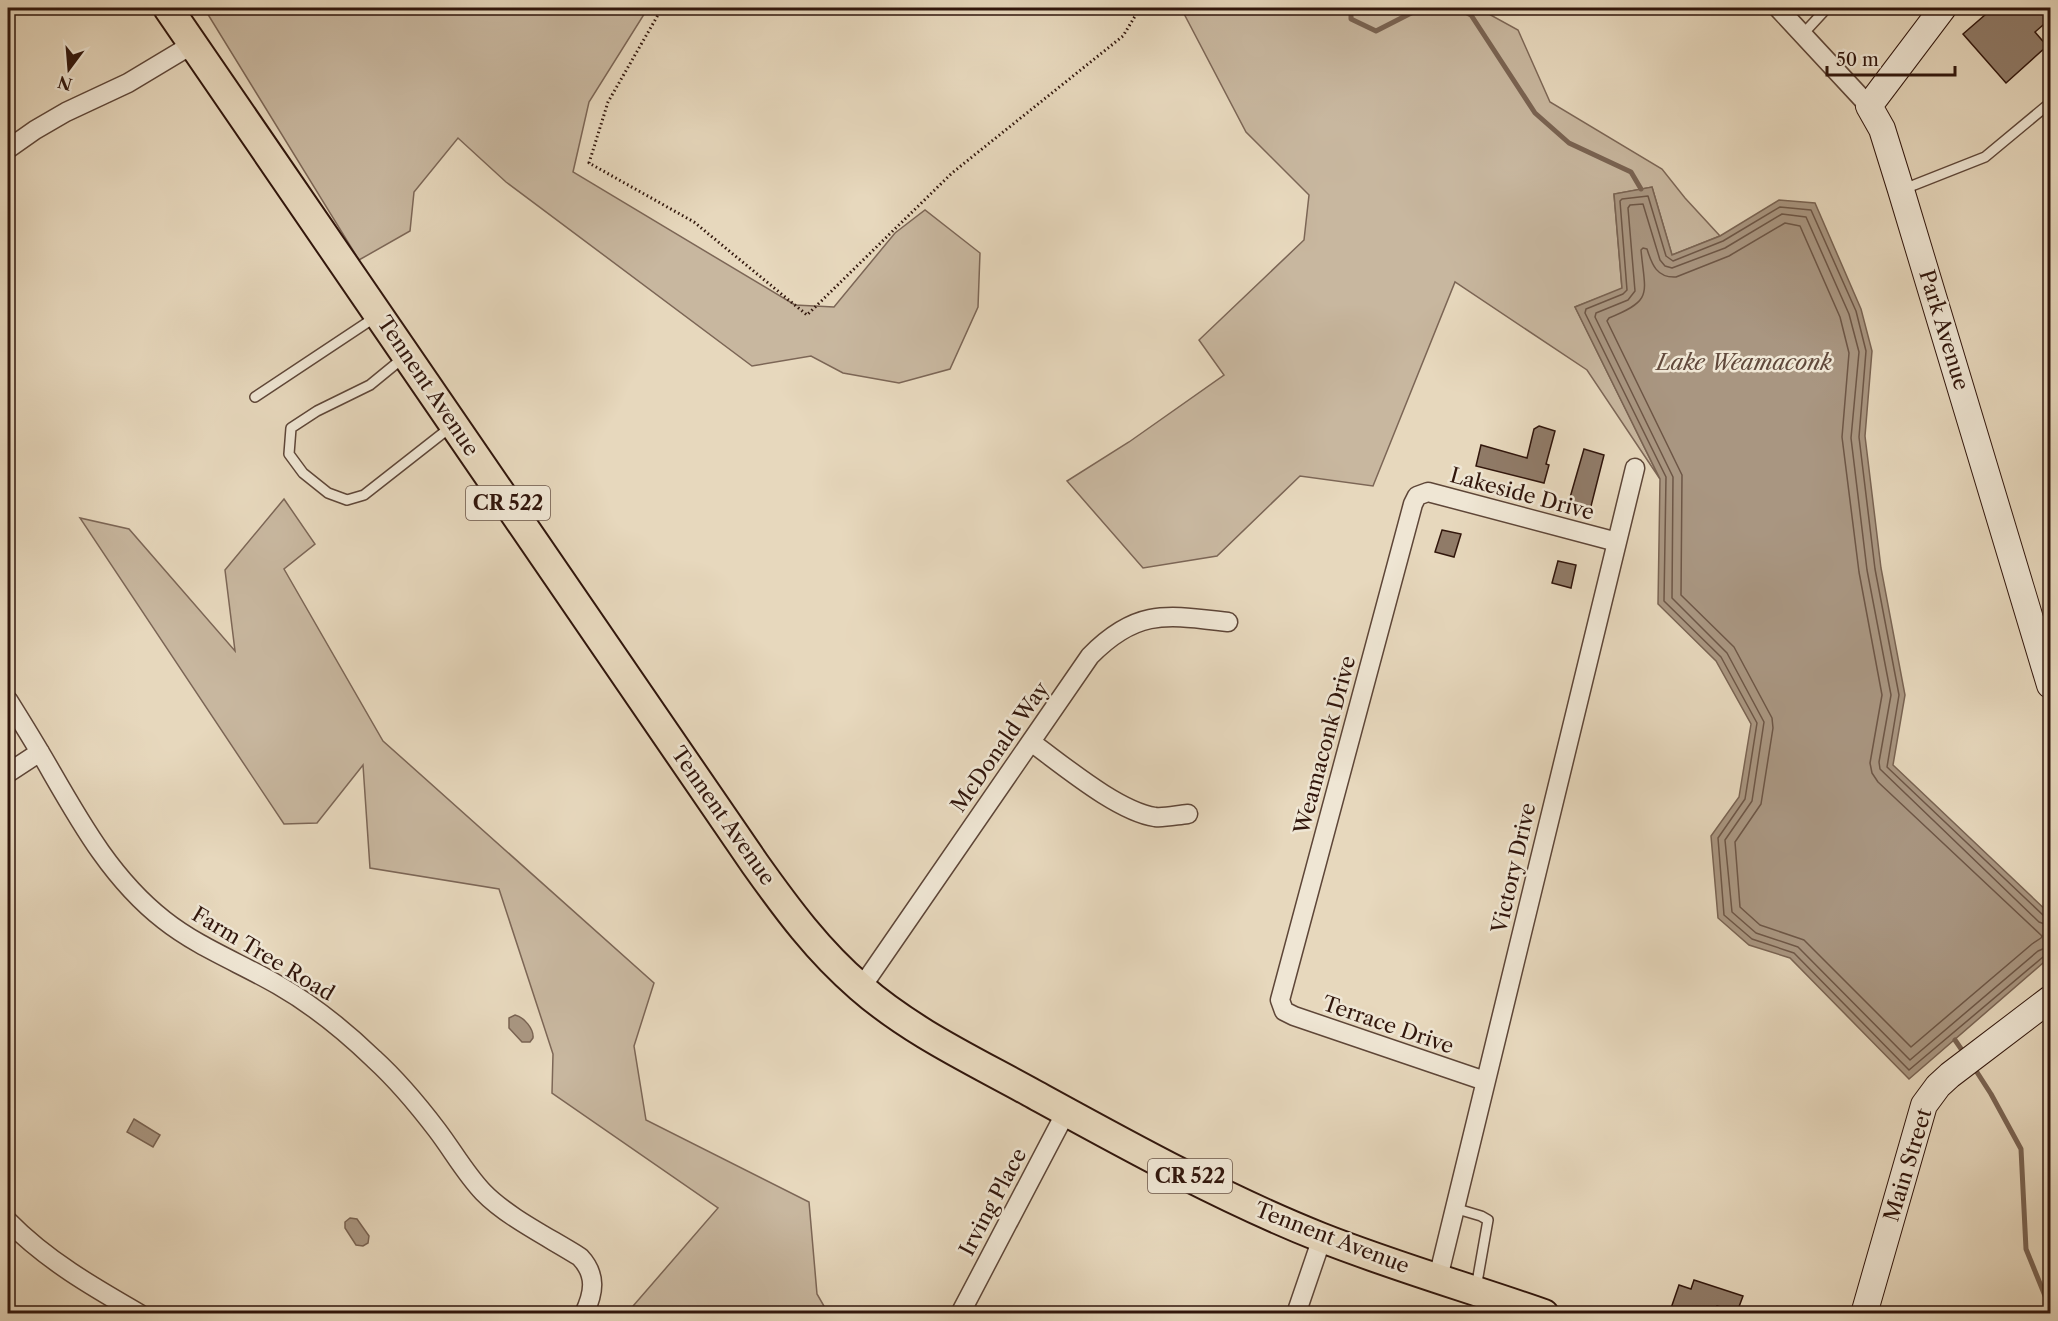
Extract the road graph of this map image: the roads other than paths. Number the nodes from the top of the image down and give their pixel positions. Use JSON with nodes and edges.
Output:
{"nodes":[{"id":1,"x":168,"y":8,"type":"edge"},
{"id":2,"x":1778,"y":8,"type":"edge"},
{"id":3,"x":1827,"y":8,"type":"edge"},
{"id":4,"x":1943,"y":8,"type":"edge"},
{"id":5,"x":1803,"y":34,"type":"junction"},
{"id":6,"x":193,"y":44,"type":"junction"},
{"id":7,"x":2050,"y":103,"type":"edge"},
{"id":8,"x":1869,"y":106,"type":"junction"},
{"id":9,"x":8,"y":149,"type":"edge"},
{"id":10,"x":1902,"y":190,"type":"junction"},
{"id":11,"x":379,"y":314,"type":"junction"},
{"id":12,"x":406,"y":354,"type":"junction"},
{"id":13,"x":255,"y":397,"type":"dead end"},
{"id":14,"x":454,"y":424,"type":"junction"},
{"id":15,"x":1635,"y":468,"type":"dead end"},
{"id":16,"x":1417,"y":496,"type":"joint"},
{"id":17,"x":1617,"y":542,"type":"junction"},
{"id":18,"x":1228,"y":622,"type":"dead end"},
{"id":19,"x":2050,"y":685,"type":"edge"},
{"id":20,"x":8,"y":700,"type":"edge"},
{"id":21,"x":1031,"y":742,"type":"junction"},
{"id":22,"x":40,"y":752,"type":"junction"},
{"id":23,"x":8,"y":773,"type":"edge"},
{"id":24,"x":1188,"y":814,"type":"dead end"},
{"id":25,"x":861,"y":988,"type":"junction"},
{"id":26,"x":2050,"y":999,"type":"edge"},
{"id":27,"x":1281,"y":1006,"type":"joint"},
{"id":28,"x":1485,"y":1081,"type":"junction"},
{"id":29,"x":1066,"y":1112,"type":"junction"},
{"id":30,"x":1454,"y":1208,"type":"junction"},
{"id":31,"x":8,"y":1221,"type":"edge"},
{"id":32,"x":1322,"y":1238,"type":"junction"},
{"id":33,"x":1438,"y":1278,"type":"junction"},
{"id":34,"x":1476,"y":1290,"type":"junction"},
{"id":35,"x":140,"y":1314,"type":"edge"},
{"id":36,"x":584,"y":1314,"type":"edge"},
{"id":37,"x":960,"y":1314,"type":"edge"},
{"id":38,"x":1296,"y":1314,"type":"edge"},
{"id":39,"x":1544,"y":1314,"type":"edge"},
{"id":40,"x":1864,"y":1314,"type":"edge"}],
"edges":[{"from":1,"to":6,"type":"main road","name":"Tennent Avenue","number":"CR 522"},
{"from":2,"to":5,"type":"street","name":"Park Avenue"},
{"from":3,"to":5,"type":"lane"},
{"from":4,"to":8,"type":"street"},
{"from":5,"to":8,"type":"street","name":"Park Avenue"},
{"from":6,"to":9,"type":"street"},
{"from":6,"to":11,"type":"main road","name":"Tennent Avenue","number":"CR 522"},
{"from":7,"to":10,"type":"lane"},
{"from":8,"to":10,"type":"street","name":"Park Avenue"},
{"from":10,"to":19,"type":"street","name":"Park Avenue"},
{"from":11,"to":12,"type":"main road","name":"Tennent Avenue","number":"CR 522"},
{"from":11,"to":13,"type":"lane"},
{"from":12,"to":14,"type":"main road","name":"Tennent Avenue","number":"CR 522"},
{"from":12,"to":14,"type":"lane"},
{"from":14,"to":25,"type":"main road","name":"Tennent Avenue","number":"CR 522"},
{"from":15,"to":17,"type":"street","name":"Victory Drive"},
{"from":16,"to":17,"type":"street","name":"Lakeside Drive"},
{"from":16,"to":27,"type":"street","name":"Weamaconk Drive"},
{"from":17,"to":28,"type":"street","name":"Victory Drive"},
{"from":18,"to":21,"type":"street","name":"McDonald Way"},
{"from":20,"to":22,"type":"street","name":"Farm Tree Road"},
{"from":21,"to":24,"type":"street"},
{"from":21,"to":25,"type":"street","name":"McDonald Way"},
{"from":22,"to":23,"type":"street"},
{"from":22,"to":36,"type":"street","name":"Farm Tree Road"},
{"from":25,"to":29,"type":"main road","name":"Tennent Avenue","number":"CR 522"},
{"from":26,"to":40,"type":"street","name":"Main Street"},
{"from":27,"to":28,"type":"street","name":"Terrace Drive"},
{"from":28,"to":30,"type":"street","name":"Victory Drive"},
{"from":29,"to":32,"type":"main road","name":"Tennent Avenue","number":"CR 522"},
{"from":29,"to":37,"type":"street","name":"Irving Place"},
{"from":30,"to":33,"type":"street","name":"Victory Drive"},
{"from":30,"to":34,"type":"lane"},
{"from":31,"to":35,"type":"street"},
{"from":32,"to":33,"type":"main road","name":"Tennent Avenue","number":"CR 522"},
{"from":32,"to":38,"type":"street"},
{"from":33,"to":34,"type":"main road","name":"Tennent Avenue","number":"CR 522"},
{"from":34,"to":39,"type":"main road","name":"Tennent Avenue","number":"CR 522"}]}
